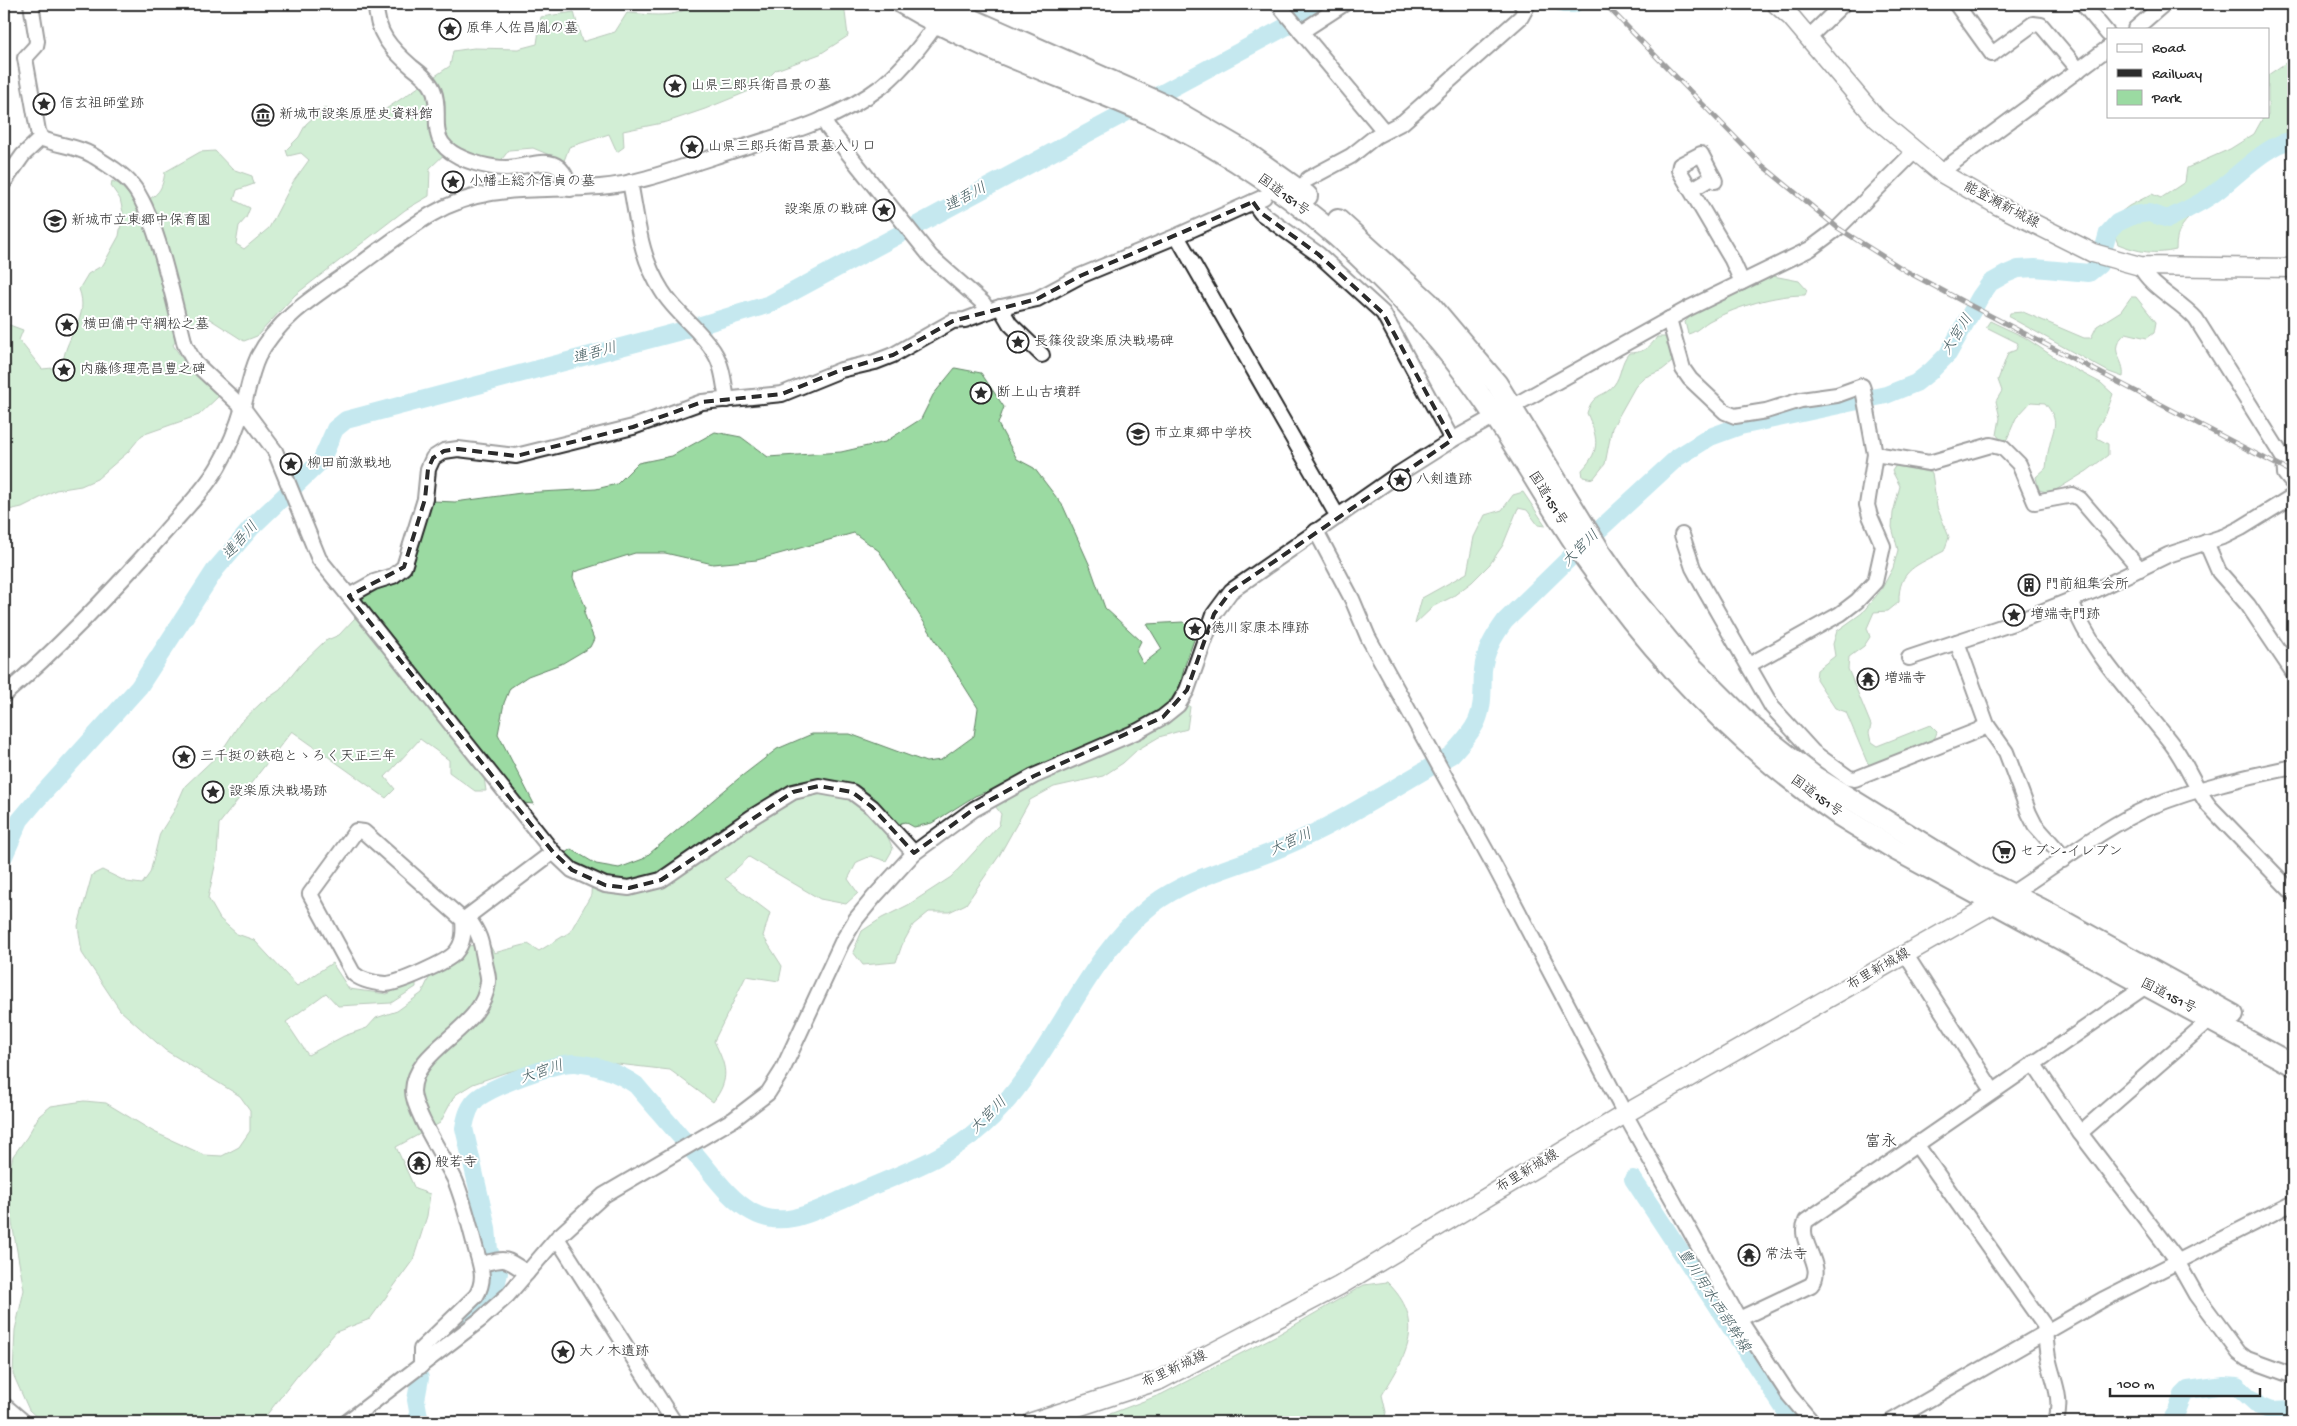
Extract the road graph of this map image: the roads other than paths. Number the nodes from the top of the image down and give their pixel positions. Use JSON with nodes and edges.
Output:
{"nodes":[{"id":1,"x":31,"y":4,"type":"edge"},
{"id":2,"x":376,"y":4,"type":"edge"},
{"id":3,"x":903,"y":4,"type":"edge"},
{"id":4,"x":1278,"y":4,"type":"edge"},
{"id":5,"x":1344,"y":4,"type":"edge"},
{"id":6,"x":1521,"y":4,"type":"edge"},
{"id":7,"x":1776,"y":4,"type":"edge"},
{"id":8,"x":1843,"y":4,"type":"edge"},
{"id":9,"x":1956,"y":4,"type":"edge"},
{"id":10,"x":2083,"y":4,"type":"edge"},
{"id":11,"x":2164,"y":4,"type":"edge"},
{"id":12,"x":943,"y":10,"type":"edge"},
{"id":13,"x":2135,"y":28,"type":"edge"},
{"id":14,"x":1300,"y":30,"type":"junction"},
{"id":15,"x":2107,"y":33,"type":"edge"},
{"id":16,"x":1809,"y":37,"type":"junction"},
{"id":17,"x":2107,"y":49,"type":"edge"},
{"id":18,"x":2079,"y":70,"type":"junction"},
{"id":19,"x":823,"y":119,"type":"junction"},
{"id":20,"x":1384,"y":131,"type":"junction"},
{"id":21,"x":41,"y":138,"type":"junction"},
{"id":22,"x":1914,"y":152,"type":"junction"},
{"id":23,"x":1943,"y":174,"type":"junction"},
{"id":24,"x":1308,"y":179,"type":"dead end"},
{"id":25,"x":4,"y":182,"type":"edge"},
{"id":26,"x":630,"y":182,"type":"junction"},
{"id":27,"x":570,"y":189,"type":"junction"},
{"id":28,"x":1691,"y":190,"type":"junction"},
{"id":29,"x":1177,"y":236,"type":"junction"},
{"id":30,"x":2140,"y":266,"type":"junction"},
{"id":31,"x":2293,"y":268,"type":"edge"},
{"id":32,"x":1742,"y":282,"type":"junction"},
{"id":33,"x":994,"y":309,"type":"junction"},
{"id":34,"x":1669,"y":320,"type":"junction"},
{"id":35,"x":1042,"y":355,"type":"dead end"},
{"id":36,"x":727,"y":400,"type":"junction"},
{"id":37,"x":243,"y":408,"type":"junction"},
{"id":38,"x":1504,"y":412,"type":"junction"},
{"id":39,"x":1452,"y":440,"type":"junction"},
{"id":40,"x":1875,"y":454,"type":"junction"},
{"id":41,"x":2290,"y":457,"type":"edge"},
{"id":42,"x":2293,"y":484,"type":"edge"},
{"id":43,"x":2293,"y":496,"type":"edge"},
{"id":44,"x":1338,"y":517,"type":"junction"},
{"id":45,"x":1316,"y":531,"type":"junction"},
{"id":46,"x":1682,"y":535,"type":"dead end"},
{"id":47,"x":2206,"y":542,"type":"junction"},
{"id":48,"x":2140,"y":569,"type":"junction"},
{"id":49,"x":349,"y":596,"type":"junction"},
{"id":50,"x":2071,"y":600,"type":"junction"},
{"id":51,"x":1957,"y":642,"type":"junction"},
{"id":52,"x":1909,"y":658,"type":"dead end"},
{"id":53,"x":1749,"y":665,"type":"junction"},
{"id":54,"x":2293,"y":672,"type":"edge"},
{"id":55,"x":4,"y":695,"type":"edge"},
{"id":56,"x":1987,"y":725,"type":"junction"},
{"id":57,"x":2293,"y":767,"type":"edge"},
{"id":58,"x":2197,"y":790,"type":"junction"},
{"id":59,"x":552,"y":852,"type":"junction"},
{"id":60,"x":914,"y":853,"type":"junction"},
{"id":61,"x":2063,"y":860,"type":"junction"},
{"id":62,"x":2293,"y":893,"type":"edge"},
{"id":63,"x":2004,"y":899,"type":"junction"},
{"id":64,"x":466,"y":919,"type":"junction"},
{"id":65,"x":1906,"y":955,"type":"junction"},
{"id":66,"x":2146,"y":986,"type":"junction"},
{"id":67,"x":2206,"y":1016,"type":"junction"},
{"id":68,"x":2293,"y":1049,"type":"edge"},
{"id":69,"x":2033,"y":1063,"type":"junction"},
{"id":70,"x":2293,"y":1064,"type":"edge"},
{"id":71,"x":1993,"y":1091,"type":"junction"},
{"id":72,"x":1625,"y":1114,"type":"junction"},
{"id":73,"x":2080,"y":1134,"type":"junction"},
{"id":74,"x":1916,"y":1144,"type":"junction"},
{"id":75,"x":2293,"y":1203,"type":"edge"},
{"id":76,"x":556,"y":1238,"type":"junction"},
{"id":77,"x":2178,"y":1262,"type":"junction"},
{"id":78,"x":483,"y":1264,"type":"junction"},
{"id":79,"x":527,"y":1273,"type":"junction"},
{"id":80,"x":1739,"y":1319,"type":"junction"},
{"id":81,"x":2045,"y":1331,"type":"junction"},
{"id":82,"x":421,"y":1366,"type":"junction"},
{"id":83,"x":2293,"y":1374,"type":"edge"},
{"id":84,"x":4,"y":1405,"type":"edge"},
{"id":85,"x":24,"y":1422,"type":"edge"},
{"id":86,"x":347,"y":1422,"type":"edge"},
{"id":87,"x":674,"y":1422,"type":"edge"},
{"id":88,"x":1032,"y":1422,"type":"edge"},
{"id":89,"x":1812,"y":1422,"type":"edge"},
{"id":90,"x":1890,"y":1422,"type":"edge"},
{"id":91,"x":2056,"y":1422,"type":"edge"}],
"edges":[{"from":1,"to":21,"type":"street"},
{"from":2,"to":27,"type":"street"},
{"from":3,"to":12,"type":"highway","name":"国道151号"},
{"from":4,"to":14,"type":"street"},
{"from":5,"to":14,"type":"street"},
{"from":6,"to":20,"type":"street"},
{"from":7,"to":16,"type":"main road","name":"能登瀬新城線"},
{"from":8,"to":16,"type":"street"},
{"from":9,"to":18,"type":"street"},
{"from":10,"to":15,"type":"street"},
{"from":11,"to":13,"type":"street"},
{"from":12,"to":19,"type":"street"},
{"from":12,"to":38,"type":"highway","name":"国道151号"},
{"from":14,"to":20,"type":"street"},
{"from":16,"to":22,"type":"main road","name":"能登瀬新城線"},
{"from":17,"to":18,"type":"street"},
{"from":18,"to":23,"type":"street"},
{"from":19,"to":26,"type":"street"},
{"from":19,"to":33,"type":"street"},
{"from":20,"to":24,"type":"street"},
{"from":21,"to":25,"type":"street"},
{"from":21,"to":37,"type":"street"},
{"from":22,"to":23,"type":"main road","name":"能登瀬新城線"},
{"from":22,"to":32,"type":"street"},
{"from":23,"to":30,"type":"main road","name":"能登瀬新城線"},
{"from":26,"to":27,"type":"street"},
{"from":26,"to":36,"type":"street"},
{"from":27,"to":37,"type":"street"},
{"from":28,"to":28,"type":"street"},
{"from":28,"to":32,"type":"street"},
{"from":29,"to":33,"type":"street"},
{"from":29,"to":39,"type":"street"},
{"from":29,"to":44,"type":"street"},
{"from":30,"to":31,"type":"main road","name":"能登瀬新城線"},
{"from":30,"to":41,"type":"street"},
{"from":32,"to":34,"type":"street"},
{"from":33,"to":35,"type":"street"},
{"from":33,"to":36,"type":"street"},
{"from":34,"to":38,"type":"street"},
{"from":34,"to":40,"type":"street"},
{"from":36,"to":49,"type":"street"},
{"from":37,"to":49,"type":"street"},
{"from":37,"to":55,"type":"street"},
{"from":38,"to":39,"type":"street"},
{"from":38,"to":63,"type":"highway","name":"国道151号"},
{"from":39,"to":44,"type":"street"},
{"from":40,"to":48,"type":"street"},
{"from":40,"to":53,"type":"street"},
{"from":41,"to":42,"type":"street"},
{"from":43,"to":47,"type":"street"},
{"from":44,"to":45,"type":"street"},
{"from":45,"to":60,"type":"street"},
{"from":45,"to":72,"type":"street"},
{"from":46,"to":53,"type":"street"},
{"from":47,"to":48,"type":"street"},
{"from":47,"to":54,"type":"street"},
{"from":48,"to":50,"type":"street"},
{"from":49,"to":59,"type":"street"},
{"from":50,"to":51,"type":"street"},
{"from":50,"to":58,"type":"street"},
{"from":51,"to":52,"type":"street"},
{"from":51,"to":56,"type":"street"},
{"from":53,"to":56,"type":"street"},
{"from":56,"to":61,"type":"street"},
{"from":57,"to":58,"type":"street"},
{"from":58,"to":61,"type":"street"},
{"from":58,"to":62,"type":"street"},
{"from":59,"to":60,"type":"street"},
{"from":59,"to":64,"type":"street"},
{"from":60,"to":76,"type":"street"},
{"from":61,"to":63,"type":"street"},
{"from":63,"to":65,"type":"main road","name":"布里新城線"},
{"from":63,"to":66,"type":"highway","name":"国道151号"},
{"from":63,"to":68,"type":"highway","name":"国道151号"},
{"from":64,"to":64,"type":"street"},
{"from":64,"to":78,"type":"street"},
{"from":65,"to":71,"type":"street"},
{"from":65,"to":72,"type":"main road","name":"布里新城線"},
{"from":66,"to":67,"type":"highway","name":"国道151号"},
{"from":66,"to":69,"type":"street"},
{"from":67,"to":70,"type":"highway","name":"国道151号"},
{"from":67,"to":73,"type":"street"},
{"from":69,"to":71,"type":"street"},
{"from":69,"to":73,"type":"street"},
{"from":71,"to":74,"type":"street"},
{"from":72,"to":80,"type":"street"},
{"from":72,"to":88,"type":"main road","name":"布里新城線"},
{"from":73,"to":77,"type":"street"},
{"from":74,"to":80,"type":"street"},
{"from":74,"to":81,"type":"street"},
{"from":75,"to":77,"type":"street"},
{"from":76,"to":79,"type":"street"},
{"from":76,"to":87,"type":"street"},
{"from":77,"to":81,"type":"street"},
{"from":77,"to":83,"type":"street"},
{"from":78,"to":79,"type":"street"},
{"from":78,"to":82,"type":"street"},
{"from":79,"to":82,"type":"street"},
{"from":80,"to":89,"type":"street"},
{"from":81,"to":90,"type":"street"},
{"from":81,"to":91,"type":"street"},
{"from":82,"to":86,"type":"street"},
{"from":84,"to":85,"type":"street"}]}
